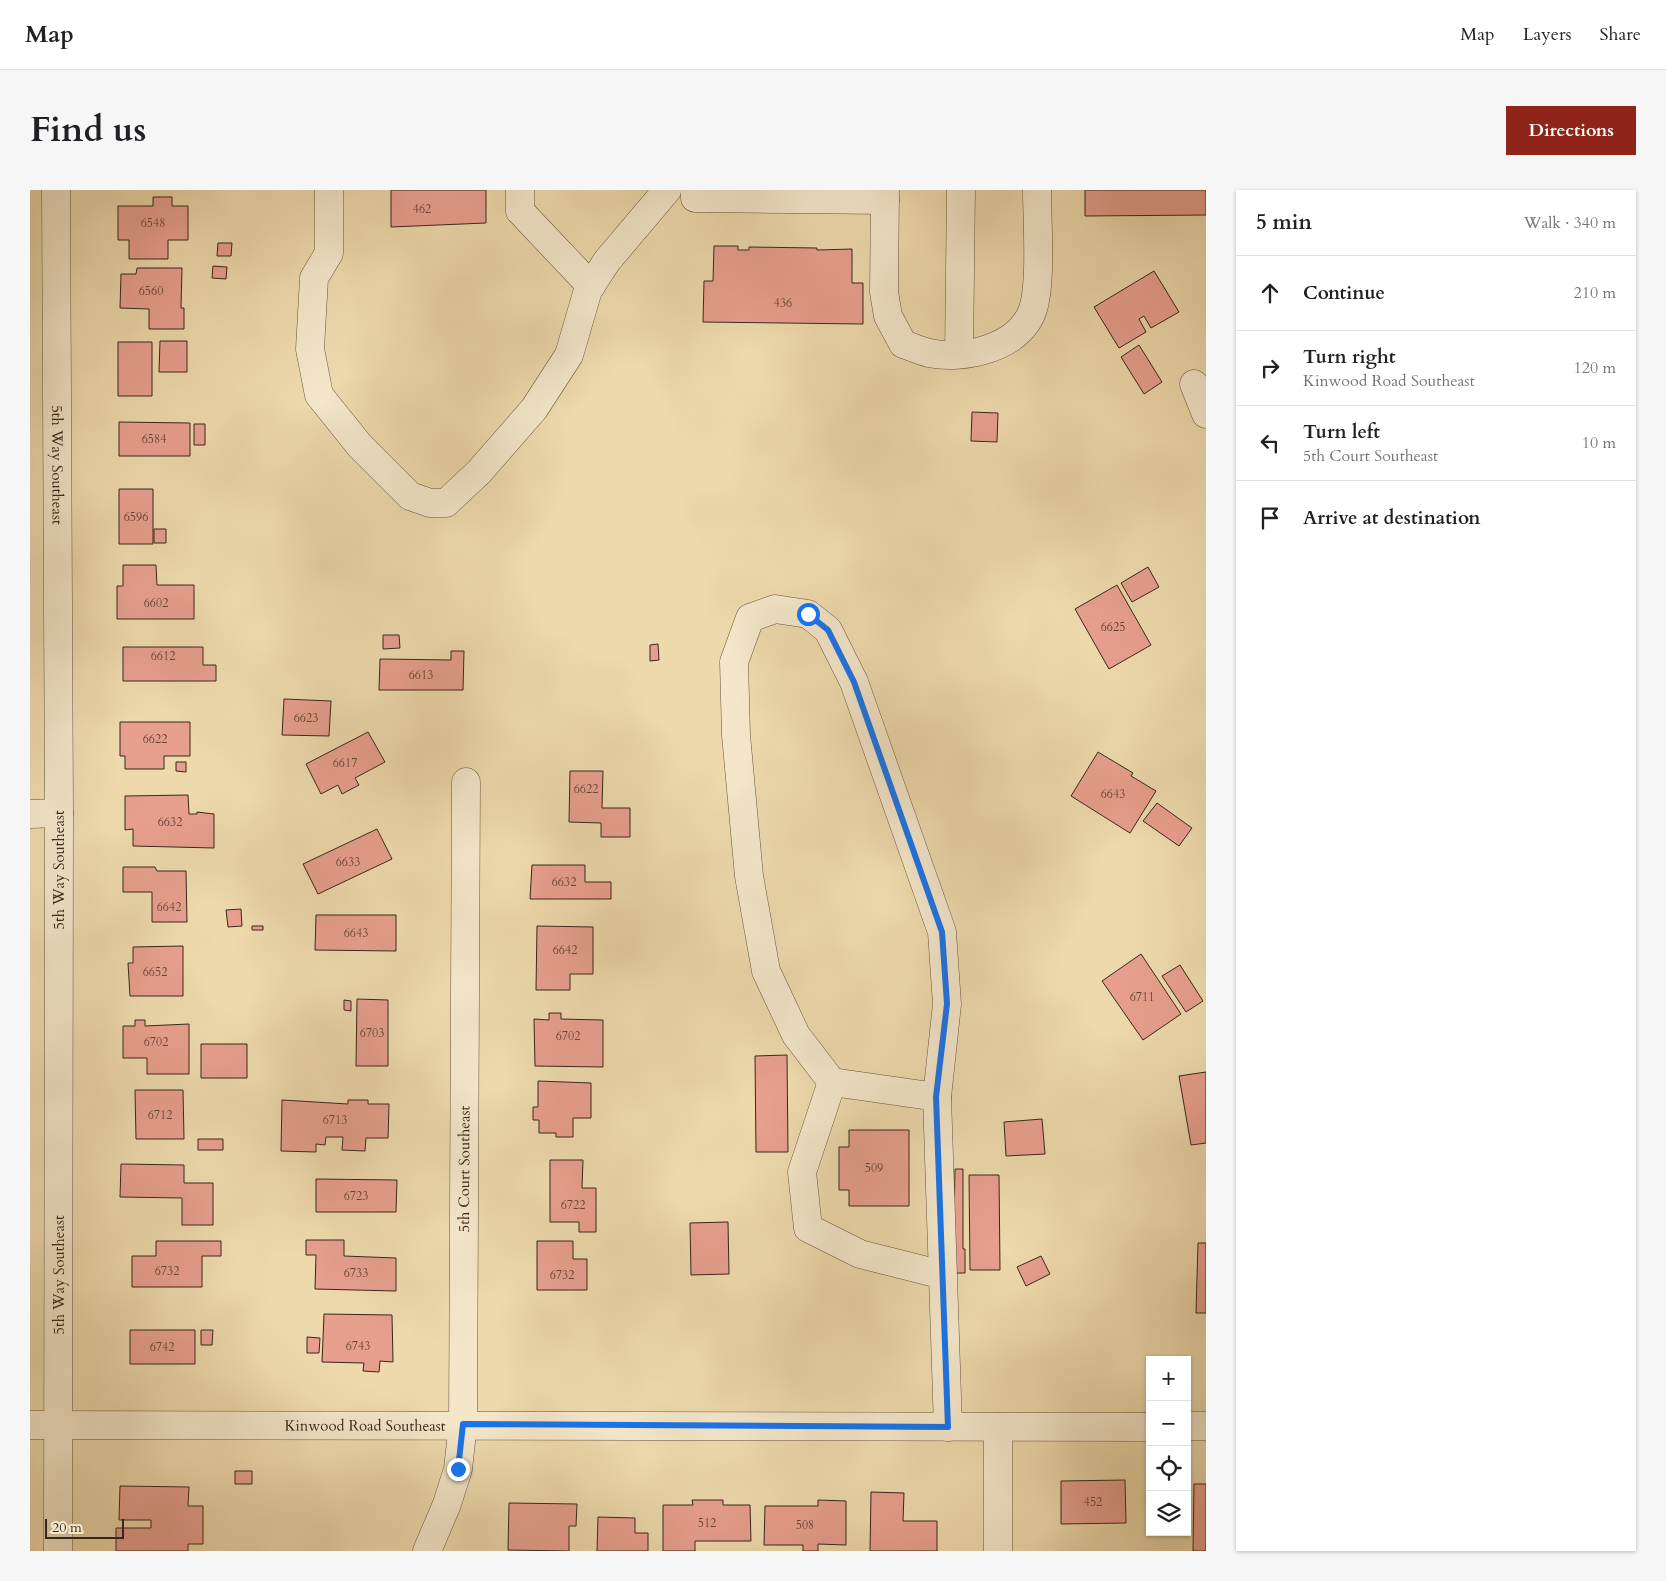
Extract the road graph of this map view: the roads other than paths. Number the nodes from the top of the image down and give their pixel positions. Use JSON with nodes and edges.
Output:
{"nodes":[{"id":1,"x":56,"y":190,"type":"edge"},
{"id":2,"x":329,"y":190,"type":"edge"},
{"id":3,"x":520,"y":190,"type":"edge"},
{"id":4,"x":667,"y":190,"type":"edge"},
{"id":5,"x":695,"y":190,"type":"edge"},
{"id":6,"x":960,"y":190,"type":"edge"},
{"id":7,"x":1037,"y":190,"type":"edge"},
{"id":8,"x":885,"y":195,"type":"edge"},
{"id":9,"x":591,"y":286,"type":"junction"},
{"id":10,"x":960,"y":354,"type":"junction"},
{"id":11,"x":1194,"y":384,"type":"dead end"},
{"id":12,"x":1206,"y":414,"type":"edge"},
{"id":13,"x":466,"y":782,"type":"dead end"},
{"id":14,"x":30,"y":814,"type":"edge"},
{"id":15,"x":59,"y":814,"type":"junction"},
{"id":16,"x":832,"y":1082,"type":"junction"},
{"id":17,"x":936,"y":1097,"type":"junction"},
{"id":18,"x":943,"y":1275,"type":"junction"},
{"id":19,"x":59,"y":1424,"type":"junction"},
{"id":20,"x":463,"y":1424,"type":"junction"},
{"id":21,"x":30,"y":1425,"type":"edge"},
{"id":22,"x":1146,"y":1426,"type":"edge"},
{"id":23,"x":1191,"y":1426,"type":"edge"},
{"id":24,"x":1206,"y":1426,"type":"edge"},
{"id":25,"x":948,"y":1427,"type":"junction"},
{"id":26,"x":998,"y":1427,"type":"junction"},
{"id":27,"x":58,"y":1551,"type":"edge"},
{"id":28,"x":427,"y":1551,"type":"edge"},
{"id":29,"x":998,"y":1551,"type":"edge"}],
"edges":[{"from":1,"to":15,"type":"street","name":"5th Way Southeast"},
{"from":2,"to":9,"type":"street"},
{"from":3,"to":9,"type":"street"},
{"from":4,"to":9,"type":"street"},
{"from":5,"to":8,"type":"street"},
{"from":6,"to":10,"type":"street"},
{"from":7,"to":10,"type":"street"},
{"from":8,"to":10,"type":"street"},
{"from":11,"to":12,"type":"street"},
{"from":13,"to":20,"type":"street","name":"5th Court Southeast"},
{"from":14,"to":15,"type":"street"},
{"from":15,"to":19,"type":"street","name":"5th Way Southeast"},
{"from":16,"to":17,"type":"street"},
{"from":16,"to":17,"type":"street"},
{"from":16,"to":18,"type":"street"},
{"from":17,"to":18,"type":"street"},
{"from":18,"to":25,"type":"street"},
{"from":19,"to":20,"type":"street","name":"Kinwood Road Southeast"},
{"from":19,"to":21,"type":"street","name":"Kinwood Road Southeast"},
{"from":19,"to":27,"type":"street","name":"5th Way Southeast"},
{"from":20,"to":25,"type":"street","name":"Kinwood Road Southeast"},
{"from":20,"to":28,"type":"street","name":"5th Court Southeast"},
{"from":22,"to":26,"type":"street","name":"Kinwood Road Southeast"},
{"from":23,"to":24,"type":"street"},
{"from":25,"to":26,"type":"street","name":"Kinwood Road Southeast"},
{"from":26,"to":29,"type":"street"}]}
